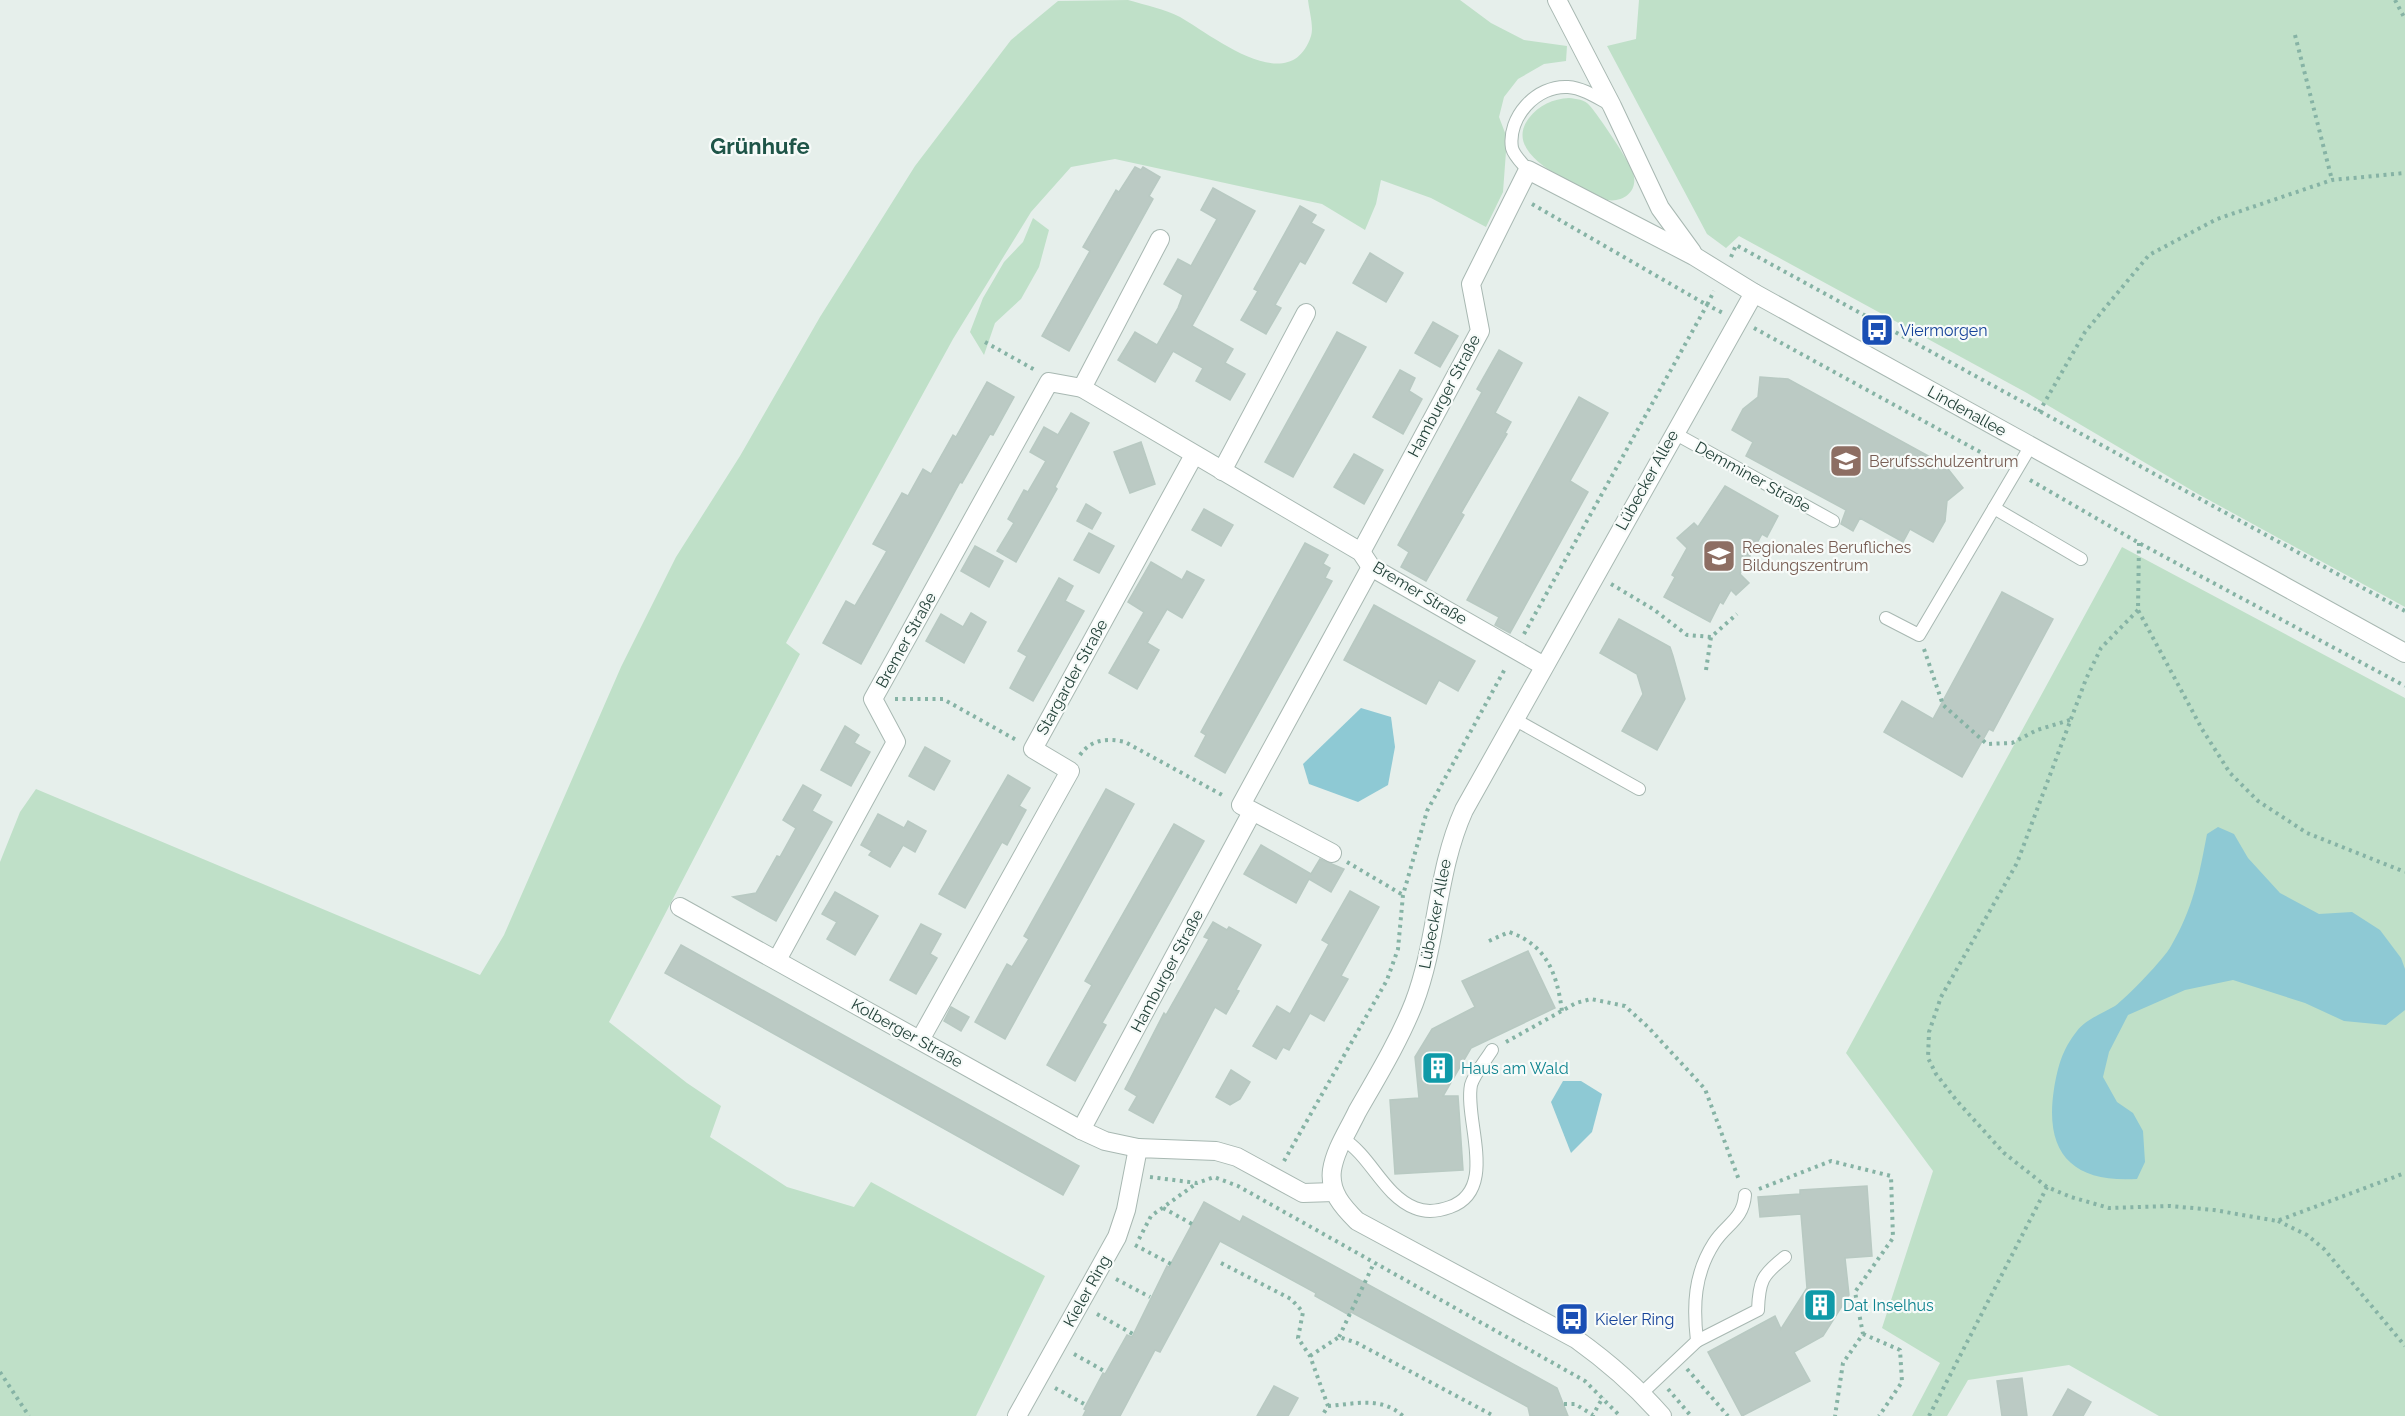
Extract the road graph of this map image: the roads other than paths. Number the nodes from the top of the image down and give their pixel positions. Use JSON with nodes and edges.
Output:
{"nodes":[{"id":1,"x":1557,"y":0,"type":"edge"},
{"id":2,"x":1612,"y":106,"type":"junction"},
{"id":3,"x":1528,"y":170,"type":"junction"},
{"id":4,"x":1160,"y":239,"type":"dead end"},
{"id":5,"x":1695,"y":256,"type":"junction"},
{"id":6,"x":1754,"y":293,"type":"junction"},
{"id":7,"x":1306,"y":312,"type":"dead end"},
{"id":8,"x":1082,"y":388,"type":"junction"},
{"id":9,"x":1674,"y":433,"type":"junction"},
{"id":10,"x":2030,"y":447,"type":"junction"},
{"id":11,"x":1194,"y":455,"type":"junction"},
{"id":12,"x":1222,"y":471,"type":"junction"},
{"id":13,"x":1994,"y":508,"type":"junction"},
{"id":14,"x":1833,"y":521,"type":"dead end"},
{"id":15,"x":2080,"y":559,"type":"dead end"},
{"id":16,"x":1366,"y":560,"type":"junction"},
{"id":17,"x":1886,"y":618,"type":"dead end"},
{"id":18,"x":2405,"y":653,"type":"edge"},
{"id":19,"x":1544,"y":666,"type":"junction"},
{"id":20,"x":1514,"y":719,"type":"junction"},
{"id":21,"x":1639,"y":789,"type":"dead end"},
{"id":22,"x":1246,"y":808,"type":"junction"},
{"id":23,"x":1332,"y":854,"type":"road end"},
{"id":24,"x":680,"y":906,"type":"dead end"},
{"id":25,"x":777,"y":960,"type":"junction"},
{"id":26,"x":920,"y":1040,"type":"junction"},
{"id":27,"x":1492,"y":1050,"type":"road end"},
{"id":28,"x":1081,"y":1130,"type":"junction"},
{"id":29,"x":1343,"y":1139,"type":"junction"},
{"id":30,"x":1138,"y":1148,"type":"junction"},
{"id":31,"x":1334,"y":1192,"type":"junction"},
{"id":32,"x":1745,"y":1195,"type":"road end"},
{"id":33,"x":1785,"y":1257,"type":"dead end"},
{"id":34,"x":1697,"y":1341,"type":"junction"},
{"id":35,"x":1642,"y":1393,"type":"junction"},
{"id":36,"x":1017,"y":1416,"type":"edge"},
{"id":37,"x":1662,"y":1416,"type":"edge"}],
"edges":[{"from":1,"to":2,"type":"street"},
{"from":2,"to":3,"type":"lane"},
{"from":2,"to":5,"type":"street"},
{"from":3,"to":5,"type":"street","name":"Lindenallee"},
{"from":3,"to":16,"type":"street","name":"Hamburger Straße"},
{"from":4,"to":8,"type":"street"},
{"from":5,"to":6,"type":"street","name":"Lindenallee"},
{"from":6,"to":9,"type":"street","name":"Lübecker Allee"},
{"from":6,"to":10,"type":"street","name":"Lindenallee"},
{"from":7,"to":12,"type":"street"},
{"from":8,"to":11,"type":"street","name":"Bremer Straße"},
{"from":8,"to":25,"type":"street","name":"Bremer Straße"},
{"from":9,"to":14,"type":"lane","name":"Demminer Straße"},
{"from":9,"to":19,"type":"street","name":"Lübecker Allee"},
{"from":10,"to":13,"type":"lane"},
{"from":10,"to":18,"type":"street","name":"Lindenallee"},
{"from":11,"to":12,"type":"street","name":"Bremer Straße"},
{"from":11,"to":26,"type":"street","name":"Stargarder Straße"},
{"from":12,"to":16,"type":"street","name":"Bremer Straße"},
{"from":13,"to":15,"type":"lane"},
{"from":13,"to":17,"type":"lane"},
{"from":16,"to":19,"type":"street","name":"Bremer Straße"},
{"from":16,"to":22,"type":"street","name":"Hamburger Straße"},
{"from":19,"to":20,"type":"street","name":"Lübecker Allee"},
{"from":20,"to":21,"type":"lane"},
{"from":20,"to":29,"type":"street","name":"Lübecker Allee"},
{"from":22,"to":23,"type":"street"},
{"from":22,"to":28,"type":"street","name":"Hamburger Straße"},
{"from":24,"to":25,"type":"street","name":"Kolberger Straße"},
{"from":25,"to":26,"type":"street","name":"Kolberger Straße"},
{"from":26,"to":28,"type":"street","name":"Kolberger Straße"},
{"from":27,"to":29,"type":"lane"},
{"from":28,"to":30,"type":"street","name":"Kolberger Straße"},
{"from":29,"to":31,"type":"street","name":"Lübecker Allee"},
{"from":30,"to":31,"type":"street"},
{"from":30,"to":36,"type":"street","name":"Kieler Ring"},
{"from":31,"to":35,"type":"street"},
{"from":32,"to":34,"type":"lane"},
{"from":33,"to":34,"type":"lane"},
{"from":34,"to":35,"type":"lane"},
{"from":35,"to":37,"type":"street"}]}
